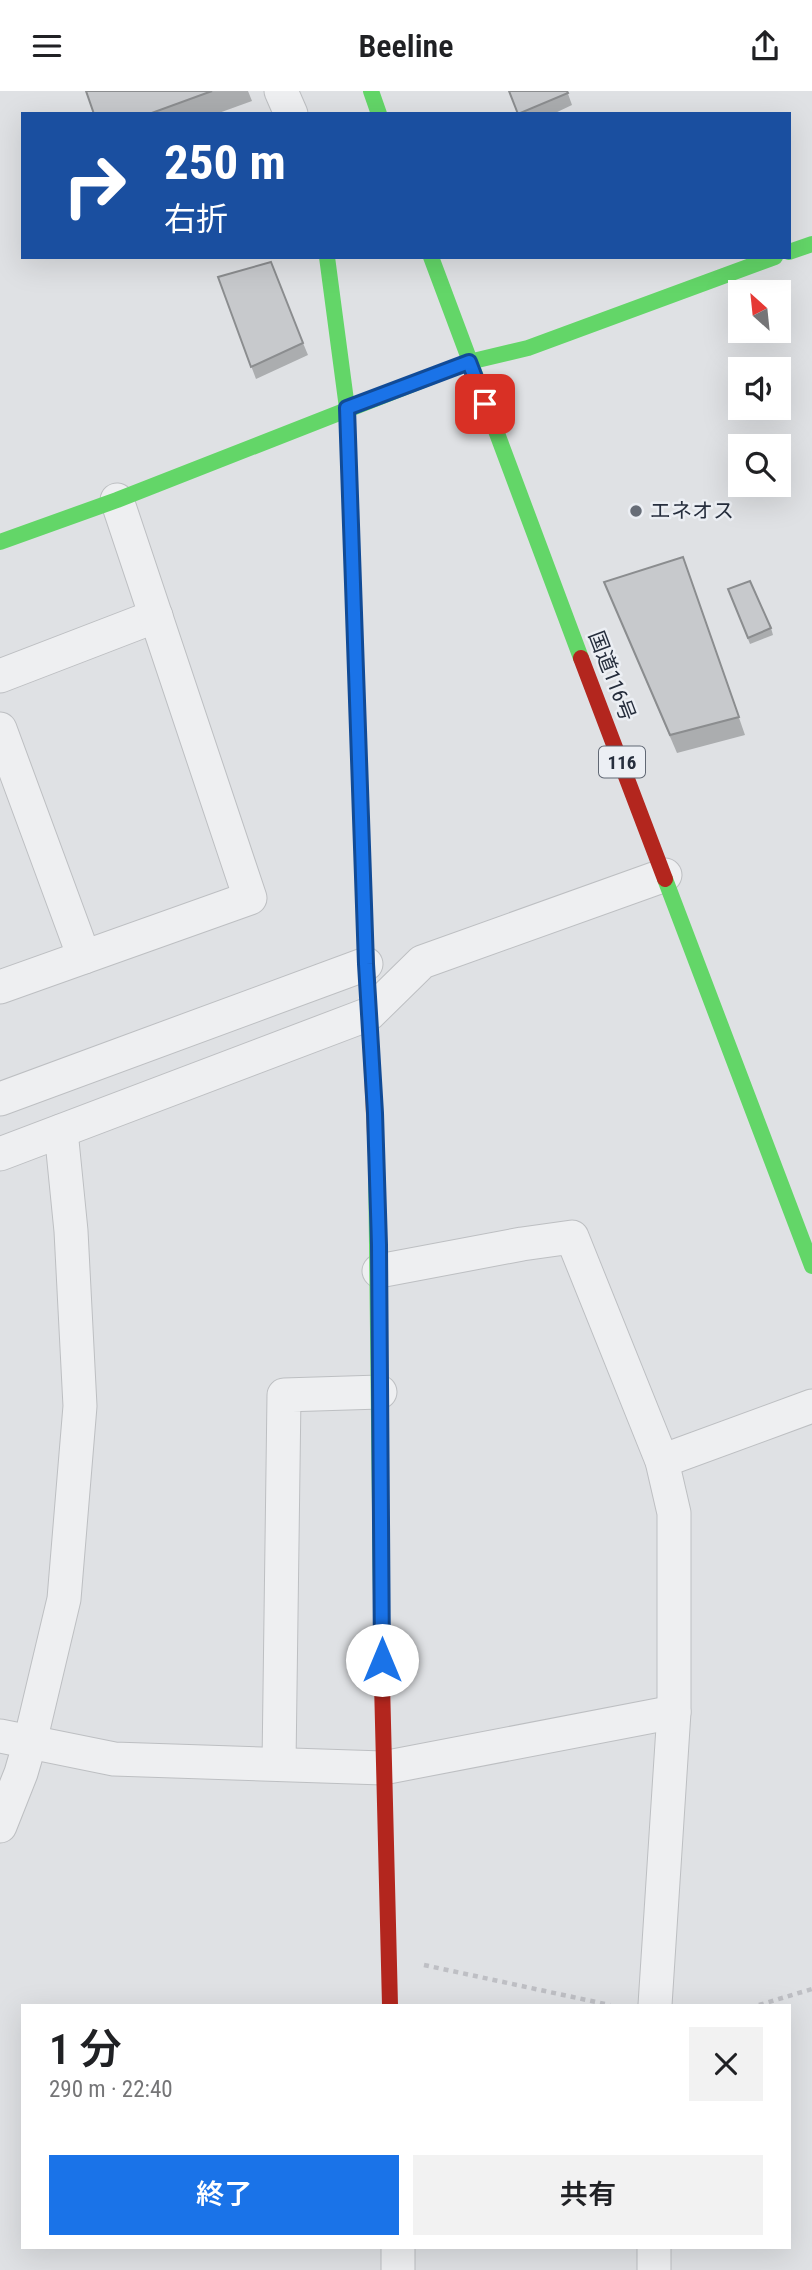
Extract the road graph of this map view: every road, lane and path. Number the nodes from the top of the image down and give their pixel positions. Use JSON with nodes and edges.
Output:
{"nodes":[{"id":1,"x":281,"y":91,"type":"edge"},
{"id":2,"x":371,"y":91,"type":"edge"},
{"id":3,"x":290,"y":112,"type":"edge"},
{"id":4,"x":378,"y":112,"type":"edge"},
{"id":5,"x":812,"y":244,"type":"edge"},
{"id":6,"x":791,"y":251,"type":"edge"},
{"id":7,"x":327,"y":259,"type":"edge"},
{"id":8,"x":432,"y":259,"type":"edge"},
{"id":9,"x":770,"y":259,"type":"edge"},
{"id":10,"x":469,"y":362,"type":"junction"},
{"id":11,"x":347,"y":408,"type":"junction"},
{"id":12,"x":117,"y":500,"type":"junction"},
{"id":13,"x":0,"y":542,"type":"edge"},
{"id":14,"x":156,"y":616,"type":"junction"},
{"id":15,"x":0,"y":676,"type":"edge"},
{"id":16,"x":0,"y":729,"type":"edge"},
{"id":17,"x":665,"y":875,"type":"junction"},
{"id":18,"x":84,"y":957,"type":"junction"},
{"id":19,"x":366,"y":964,"type":"junction"},
{"id":20,"x":0,"y":987,"type":"edge"},
{"id":21,"x":369,"y":1014,"type":"junction"},
{"id":22,"x":0,"y":1099,"type":"edge"},
{"id":23,"x":61,"y":1131,"type":"junction"},
{"id":24,"x":0,"y":1154,"type":"edge"},
{"id":25,"x":812,"y":1266,"type":"edge"},
{"id":26,"x":379,"y":1271,"type":"junction"},
{"id":27,"x":380,"y":1392,"type":"junction"},
{"id":28,"x":812,"y":1406,"type":"edge"},
{"id":29,"x":662,"y":1461,"type":"junction"},
{"id":30,"x":674,"y":1712,"type":"junction"},
{"id":31,"x":15,"y":1739,"type":"edge"},
{"id":32,"x":279,"y":1764,"type":"junction"},
{"id":33,"x":383,"y":1767,"type":"junction"},
{"id":34,"x":0,"y":1826,"type":"edge"},
{"id":35,"x":389,"y":1957,"type":"junction"},
{"id":36,"x":812,"y":1989,"type":"edge"},
{"id":37,"x":390,"y":2004,"type":"edge"},
{"id":38,"x":605,"y":2004,"type":"edge"},
{"id":39,"x":655,"y":2004,"type":"edge"},
{"id":40,"x":762,"y":2004,"type":"edge"},
{"id":41,"x":398,"y":2249,"type":"edge"},
{"id":42,"x":654,"y":2249,"type":"edge"},
{"id":43,"x":398,"y":2270,"type":"edge"},
{"id":44,"x":654,"y":2270,"type":"edge"}],
"edges":[{"from":1,"to":3,"type":"street"},
{"from":2,"to":4,"type":"main road"},
{"from":5,"to":6,"type":"main road"},
{"from":7,"to":11,"type":"main road"},
{"from":8,"to":10,"type":"main road","name":"国道116号","number":"116"},
{"from":9,"to":10,"type":"main road"},
{"from":10,"to":11,"type":"main road"},
{"from":10,"to":17,"type":"main road","name":"国道116号","number":"116"},
{"from":11,"to":12,"type":"main road"},
{"from":11,"to":19,"type":"main road"},
{"from":12,"to":13,"type":"main road"},
{"from":12,"to":14,"type":"street"},
{"from":14,"to":15,"type":"street"},
{"from":14,"to":18,"type":"street"},
{"from":16,"to":18,"type":"street"},
{"from":17,"to":21,"type":"street"},
{"from":17,"to":25,"type":"main road","name":"国道116号","number":"116"},
{"from":18,"to":20,"type":"street"},
{"from":19,"to":21,"type":"main road"},
{"from":19,"to":22,"type":"street"},
{"from":21,"to":23,"type":"street"},
{"from":21,"to":26,"type":"main road"},
{"from":23,"to":24,"type":"street"},
{"from":23,"to":31,"type":"street"},
{"from":26,"to":27,"type":"main road"},
{"from":26,"to":29,"type":"street"},
{"from":27,"to":32,"type":"street"},
{"from":27,"to":33,"type":"main road"},
{"from":28,"to":29,"type":"street"},
{"from":29,"to":30,"type":"street"},
{"from":30,"to":33,"type":"street"},
{"from":30,"to":39,"type":"street"},
{"from":31,"to":32,"type":"street"},
{"from":31,"to":34,"type":"street"},
{"from":32,"to":33,"type":"street"},
{"from":33,"to":35,"type":"main road"},
{"from":35,"to":37,"type":"main road"},
{"from":35,"to":38,"type":"path"},
{"from":36,"to":40,"type":"path"},
{"from":41,"to":43,"type":"street"},
{"from":42,"to":44,"type":"street"}]}
